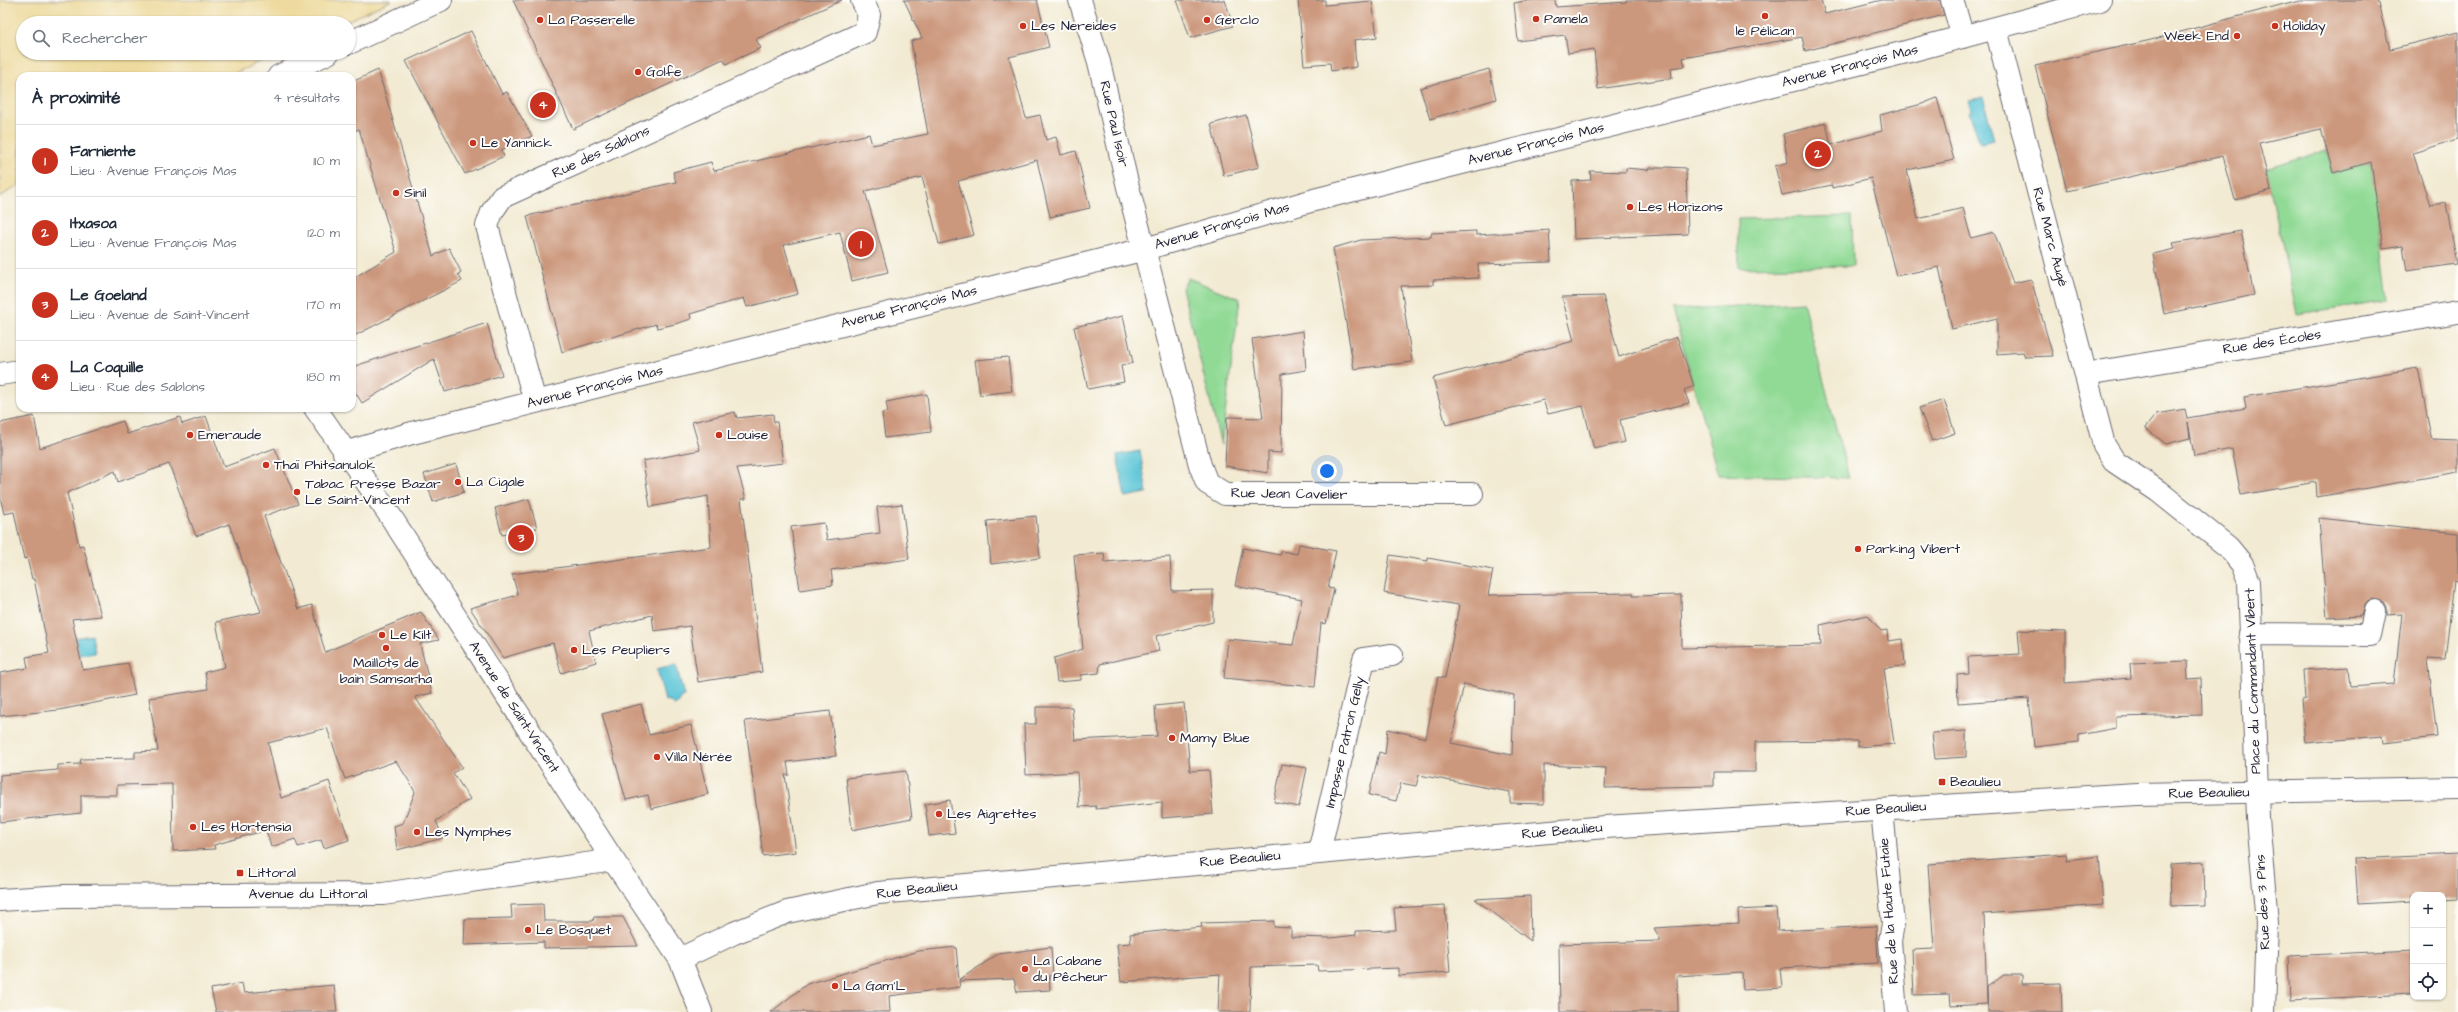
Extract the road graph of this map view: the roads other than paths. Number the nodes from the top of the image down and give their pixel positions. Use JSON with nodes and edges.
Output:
{"nodes":[{"id":1,"x":441,"y":0,"type":"edge"},
{"id":2,"x":862,"y":0,"type":"edge"},
{"id":3,"x":1080,"y":0,"type":"edge"},
{"id":4,"x":1952,"y":0,"type":"edge"},
{"id":5,"x":2100,"y":0,"type":"edge"},
{"id":6,"x":1996,"y":29,"type":"junction"},
{"id":7,"x":1963,"y":37,"type":"junction"},
{"id":8,"x":356,"y":40,"type":"edge"},
{"id":9,"x":313,"y":60,"type":"edge"},
{"id":10,"x":288,"y":72,"type":"edge"},
{"id":11,"x":1145,"y":249,"type":"junction"},
{"id":12,"x":2458,"y":312,"type":"edge"},
{"id":13,"x":16,"y":372,"type":"edge"},
{"id":14,"x":0,"y":374,"type":"edge"},
{"id":15,"x":2086,"y":374,"type":"junction"},
{"id":16,"x":535,"y":402,"type":"junction"},
{"id":17,"x":318,"y":412,"type":"edge"},
{"id":18,"x":2104,"y":445,"type":"joint"},
{"id":19,"x":344,"y":453,"type":"junction"},
{"id":20,"x":1472,"y":494,"type":"dead end"},
{"id":21,"x":2375,"y":611,"type":"dead end"},
{"id":22,"x":2250,"y":634,"type":"junction"},
{"id":23,"x":1392,"y":655,"type":"dead end"},
{"id":24,"x":2458,"y":788,"type":"edge"},
{"id":25,"x":2257,"y":792,"type":"junction"},
{"id":26,"x":1882,"y":810,"type":"junction"},
{"id":27,"x":1319,"y":852,"type":"junction"},
{"id":28,"x":613,"y":860,"type":"junction"},
{"id":29,"x":0,"y":900,"type":"edge"},
{"id":30,"x":680,"y":959,"type":"junction"},
{"id":31,"x":701,"y":1012,"type":"edge"},
{"id":32,"x":1896,"y":1012,"type":"edge"},
{"id":33,"x":2264,"y":1012,"type":"edge"}],
"edges":[{"from":1,"to":8,"type":"street"},
{"from":2,"to":16,"type":"street","name":"Rue des Sablons"},
{"from":3,"to":11,"type":"street","name":"Rue Paul Isoir"},
{"from":4,"to":7,"type":"street"},
{"from":5,"to":6,"type":"street","name":"Avenue François Mas"},
{"from":6,"to":7,"type":"street","name":"Avenue François Mas"},
{"from":6,"to":15,"type":"street","name":"Rue Marc Augé"},
{"from":7,"to":11,"type":"street","name":"Avenue François Mas"},
{"from":9,"to":10,"type":"street"},
{"from":11,"to":16,"type":"street","name":"Avenue François Mas"},
{"from":11,"to":20,"type":"street","name":"Rue Jean Cavelier"},
{"from":12,"to":15,"type":"street","name":"Rue des Écoles"},
{"from":13,"to":14,"type":"street"},
{"from":15,"to":18,"type":"street","name":"Rue Marc Augé"},
{"from":16,"to":19,"type":"street","name":"Avenue François Mas"},
{"from":17,"to":19,"type":"street","name":"Avenue de Saint-Vincent"},
{"from":18,"to":22,"type":"street","name":"Place du Commandant Vibert"},
{"from":19,"to":28,"type":"street","name":"Avenue de Saint-Vincent"},
{"from":21,"to":22,"type":"street"},
{"from":22,"to":25,"type":"street","name":"Place du Commandant Vibert"},
{"from":23,"to":27,"type":"street","name":"Impasse Patron Gelly"},
{"from":24,"to":25,"type":"street","name":"Rue Beaulieu"},
{"from":25,"to":26,"type":"street","name":"Rue Beaulieu"},
{"from":25,"to":33,"type":"street","name":"Rue des 3 Pins"},
{"from":26,"to":27,"type":"street","name":"Rue Beaulieu"},
{"from":26,"to":32,"type":"street","name":"Rue de la Haute Futaie"},
{"from":27,"to":30,"type":"street","name":"Rue Beaulieu"},
{"from":28,"to":29,"type":"street","name":"Avenue du Littoral"},
{"from":28,"to":30,"type":"street","name":"Avenue de Saint-Vincent"},
{"from":30,"to":31,"type":"street","name":"Avenue de Saint-Vincent"}]}
